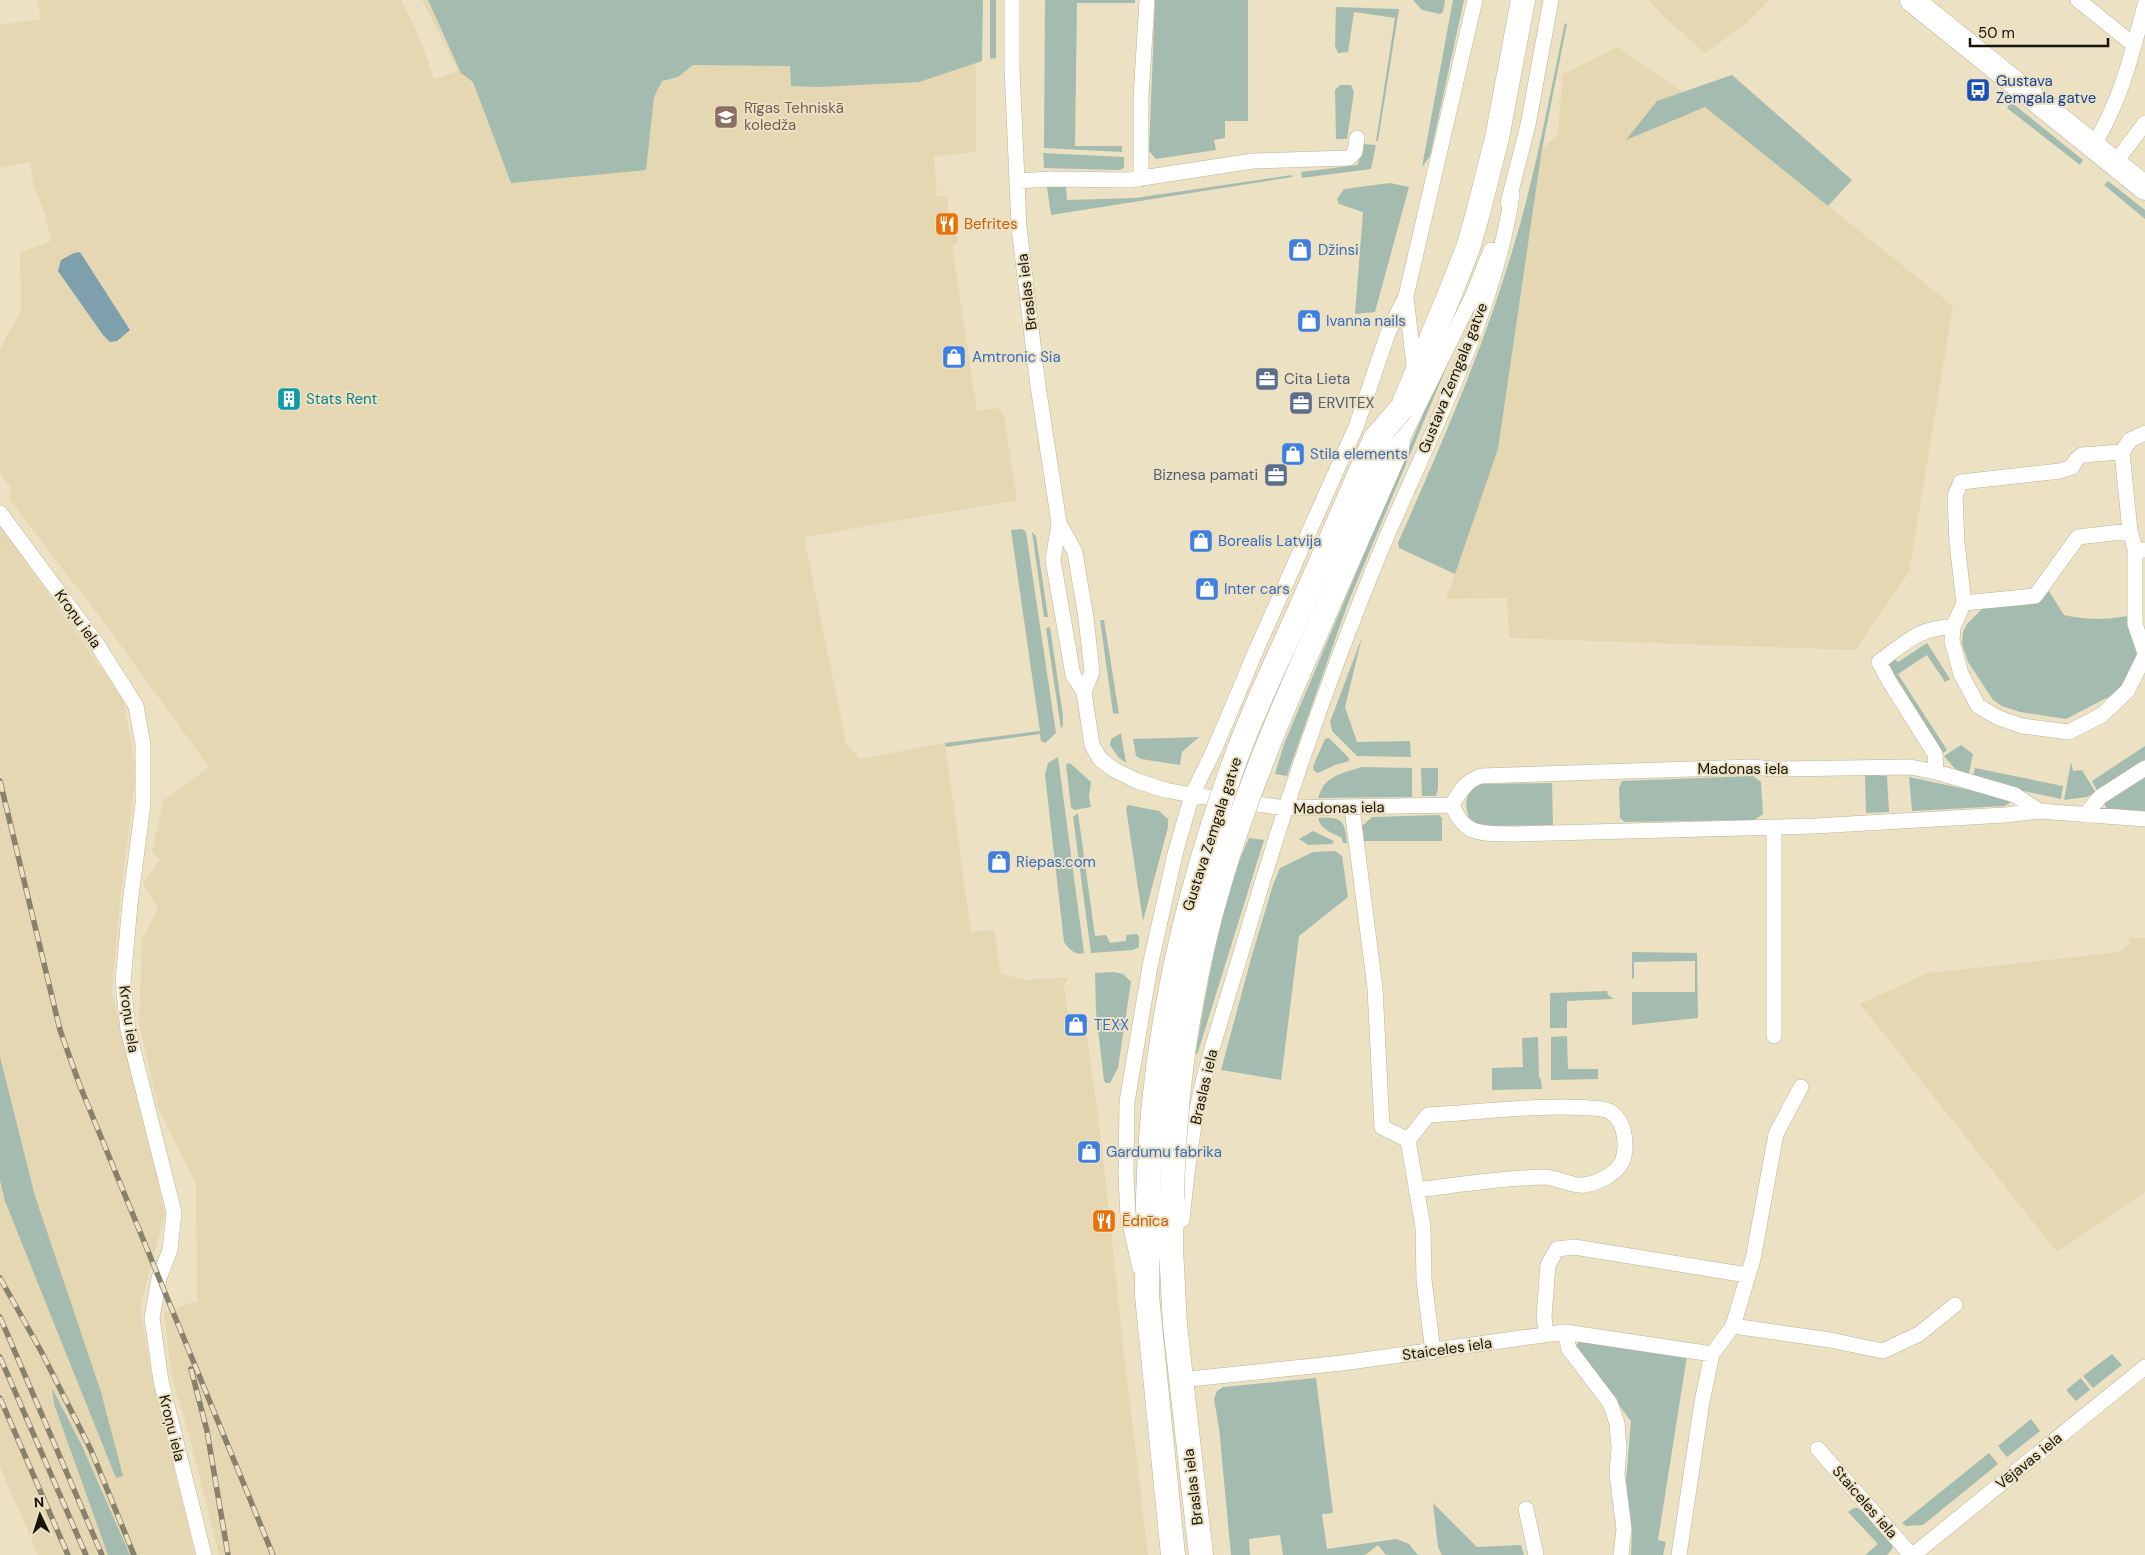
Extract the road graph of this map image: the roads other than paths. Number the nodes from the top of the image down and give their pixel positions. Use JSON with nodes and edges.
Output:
{"nodes":[{"id":1,"x":1012,"y":0,"type":"edge"},
{"id":2,"x":1148,"y":0,"type":"edge"},
{"id":3,"x":1475,"y":0,"type":"edge"},
{"id":4,"x":1523,"y":0,"type":"edge"},
{"id":5,"x":1551,"y":0,"type":"edge"},
{"id":6,"x":1912,"y":0,"type":"edge"},
{"id":7,"x":2078,"y":0,"type":"edge"},
{"id":8,"x":2145,"y":5,"type":"edge"},
{"id":9,"x":2134,"y":45,"type":"junction"},
{"id":10,"x":2145,"y":123,"type":"edge"},
{"id":11,"x":1357,"y":138,"type":"dead end"},
{"id":12,"x":2093,"y":146,"type":"junction"},
{"id":13,"x":2115,"y":163,"type":"junction"},
{"id":14,"x":1141,"y":178,"type":"junction"},
{"id":15,"x":1017,"y":181,"type":"junction"},
{"id":16,"x":2145,"y":188,"type":"edge"},
{"id":17,"x":1512,"y":195,"type":"junction"},
{"id":18,"x":1406,"y":296,"type":"junction"},
{"id":19,"x":1415,"y":376,"type":"junction"},
{"id":20,"x":1402,"y":408,"type":"junction"},
{"id":21,"x":2145,"y":433,"type":"edge"},
{"id":22,"x":1397,"y":448,"type":"junction"},
{"id":23,"x":2122,"y":452,"type":"junction"},
{"id":24,"x":0,"y":513,"type":"edge"},
{"id":25,"x":1059,"y":523,"type":"junction"},
{"id":26,"x":2130,"y":531,"type":"junction"},
{"id":27,"x":2140,"y":549,"type":"edge"},
{"id":28,"x":1964,"y":603,"type":"junction"},
{"id":29,"x":1953,"y":627,"type":"junction"},
{"id":30,"x":2145,"y":654,"type":"edge"},
{"id":31,"x":1084,"y":692,"type":"junction"},
{"id":32,"x":2145,"y":768,"type":"edge"},
{"id":33,"x":1936,"y":772,"type":"junction"},
{"id":34,"x":1192,"y":795,"type":"junction"},
{"id":35,"x":1452,"y":805,"type":"junction"},
{"id":36,"x":1285,"y":808,"type":"junction"},
{"id":37,"x":1352,"y":808,"type":"junction"},
{"id":38,"x":2039,"y":812,"type":"junction"},
{"id":39,"x":2085,"y":815,"type":"junction"},
{"id":40,"x":2145,"y":819,"type":"edge"},
{"id":41,"x":1774,"y":827,"type":"junction"},
{"id":42,"x":1774,"y":1036,"type":"dead end"},
{"id":43,"x":1801,"y":1087,"type":"dead end"},
{"id":44,"x":1408,"y":1140,"type":"junction"},
{"id":45,"x":1416,"y":1190,"type":"junction"},
{"id":46,"x":1171,"y":1248,"type":"junction"},
{"id":47,"x":1747,"y":1275,"type":"junction"},
{"id":48,"x":1147,"y":1296,"type":"junction"},
{"id":49,"x":1955,"y":1305,"type":"dead end"},
{"id":50,"x":1733,"y":1326,"type":"junction"},
{"id":51,"x":1565,"y":1332,"type":"junction"},
{"id":52,"x":1546,"y":1334,"type":"junction"},
{"id":53,"x":1433,"y":1352,"type":"junction"},
{"id":54,"x":1712,"y":1354,"type":"junction"},
{"id":55,"x":2145,"y":1367,"type":"edge"},
{"id":56,"x":1180,"y":1380,"type":"junction"},
{"id":57,"x":1818,"y":1448,"type":"dead end"},
{"id":58,"x":1526,"y":1509,"type":"dead end"},
{"id":59,"x":1172,"y":1552,"type":"edge"},
{"id":60,"x":204,"y":1555,"type":"edge"},
{"id":61,"x":1201,"y":1555,"type":"edge"},
{"id":62,"x":1536,"y":1555,"type":"edge"},
{"id":63,"x":1621,"y":1555,"type":"edge"},
{"id":64,"x":1679,"y":1555,"type":"edge"},
{"id":65,"x":1912,"y":1555,"type":"edge"}],
"edges":[{"from":1,"to":15,"type":"street","name":"Braslas iela"},
{"from":2,"to":14,"type":"street"},
{"from":3,"to":18,"type":"street","name":"Gustava Zemgala gatve"},
{"from":4,"to":19,"type":"main road","name":"Gustava Zemgala gatve"},
{"from":5,"to":17,"type":"street","name":"Gustava Zemgala gatve"},
{"from":6,"to":12,"type":"main road"},
{"from":7,"to":9,"type":"street"},
{"from":8,"to":9,"type":"street"},
{"from":9,"to":12,"type":"street"},
{"from":10,"to":13,"type":"street"},
{"from":11,"to":14,"type":"street"},
{"from":12,"to":13,"type":"main road"},
{"from":13,"to":16,"type":"main road"},
{"from":14,"to":15,"type":"street"},
{"from":15,"to":25,"type":"street","name":"Braslas iela"},
{"from":17,"to":22,"type":"street","name":"Gustava Zemgala gatve"},
{"from":17,"to":36,"type":"street","name":"Gustava Zemgala gatve"},
{"from":18,"to":19,"type":"street","name":"Gustava Zemgala gatve"},
{"from":18,"to":34,"type":"street","name":"Gustava Zemgala gatve"},
{"from":19,"to":20,"type":"main road","name":"Gustava Zemgala gatve"},
{"from":20,"to":22,"type":"main road","name":"Gustava Zemgala gatve"},
{"from":20,"to":48,"type":"main road","name":"Gustava Zemgala gatve","bridge":true},
{"from":21,"to":23,"type":"street"},
{"from":22,"to":46,"type":"main road","name":"Gustava Zemgala gatve","bridge":true},
{"from":23,"to":26,"type":"street"},
{"from":23,"to":28,"type":"street"},
{"from":24,"to":60,"type":"street","name":"Kroņu iela"},
{"from":25,"to":31,"type":"street","name":"Braslas iela"},
{"from":25,"to":31,"type":"street","name":"Braslas iela"},
{"from":26,"to":27,"type":"street"},
{"from":26,"to":28,"type":"street"},
{"from":27,"to":30,"type":"street"},
{"from":28,"to":29,"type":"street"},
{"from":29,"to":30,"type":"street"},
{"from":29,"to":33,"type":"street"},
{"from":31,"to":34,"type":"street","name":"Braslas iela"},
{"from":32,"to":39,"type":"street"},
{"from":33,"to":35,"type":"street","name":"Madonas iela"},
{"from":33,"to":38,"type":"street","name":"Madonas iela"},
{"from":34,"to":36,"type":"street","name":"Braslas iela"},
{"from":34,"to":48,"type":"street","name":"Braslas iela"},
{"from":35,"to":37,"type":"street","name":"Madonas iela"},
{"from":35,"to":41,"type":"street"},
{"from":36,"to":37,"type":"street","name":"Madonas iela"},
{"from":36,"to":46,"type":"street","name":"Braslas iela"},
{"from":37,"to":44,"type":"street"},
{"from":38,"to":39,"type":"street"},
{"from":38,"to":41,"type":"street"},
{"from":39,"to":40,"type":"street"},
{"from":41,"to":42,"type":"street"},
{"from":43,"to":47,"type":"street"},
{"from":44,"to":45,"type":"street"},
{"from":44,"to":45,"type":"street"},
{"from":45,"to":53,"type":"street"},
{"from":46,"to":56,"type":"main road","name":"Braslas iela"},
{"from":47,"to":50,"type":"street"},
{"from":47,"to":52,"type":"street"},
{"from":48,"to":59,"type":"main road","name":"Braslas iela"},
{"from":49,"to":50,"type":"street"},
{"from":50,"to":54,"type":"street"},
{"from":51,"to":52,"type":"street","name":"Staiceles iela"},
{"from":51,"to":54,"type":"street","name":"Staiceles iela"},
{"from":51,"to":63,"type":"street"},
{"from":52,"to":53,"type":"street","name":"Staiceles iela"},
{"from":53,"to":56,"type":"street","name":"Staiceles iela"},
{"from":54,"to":64,"type":"street"},
{"from":55,"to":65,"type":"street","name":"Vējavas iela"},
{"from":56,"to":61,"type":"main road","name":"Braslas iela"},
{"from":57,"to":65,"type":"street","name":"Staiceles iela"},
{"from":58,"to":62,"type":"street"}]}
